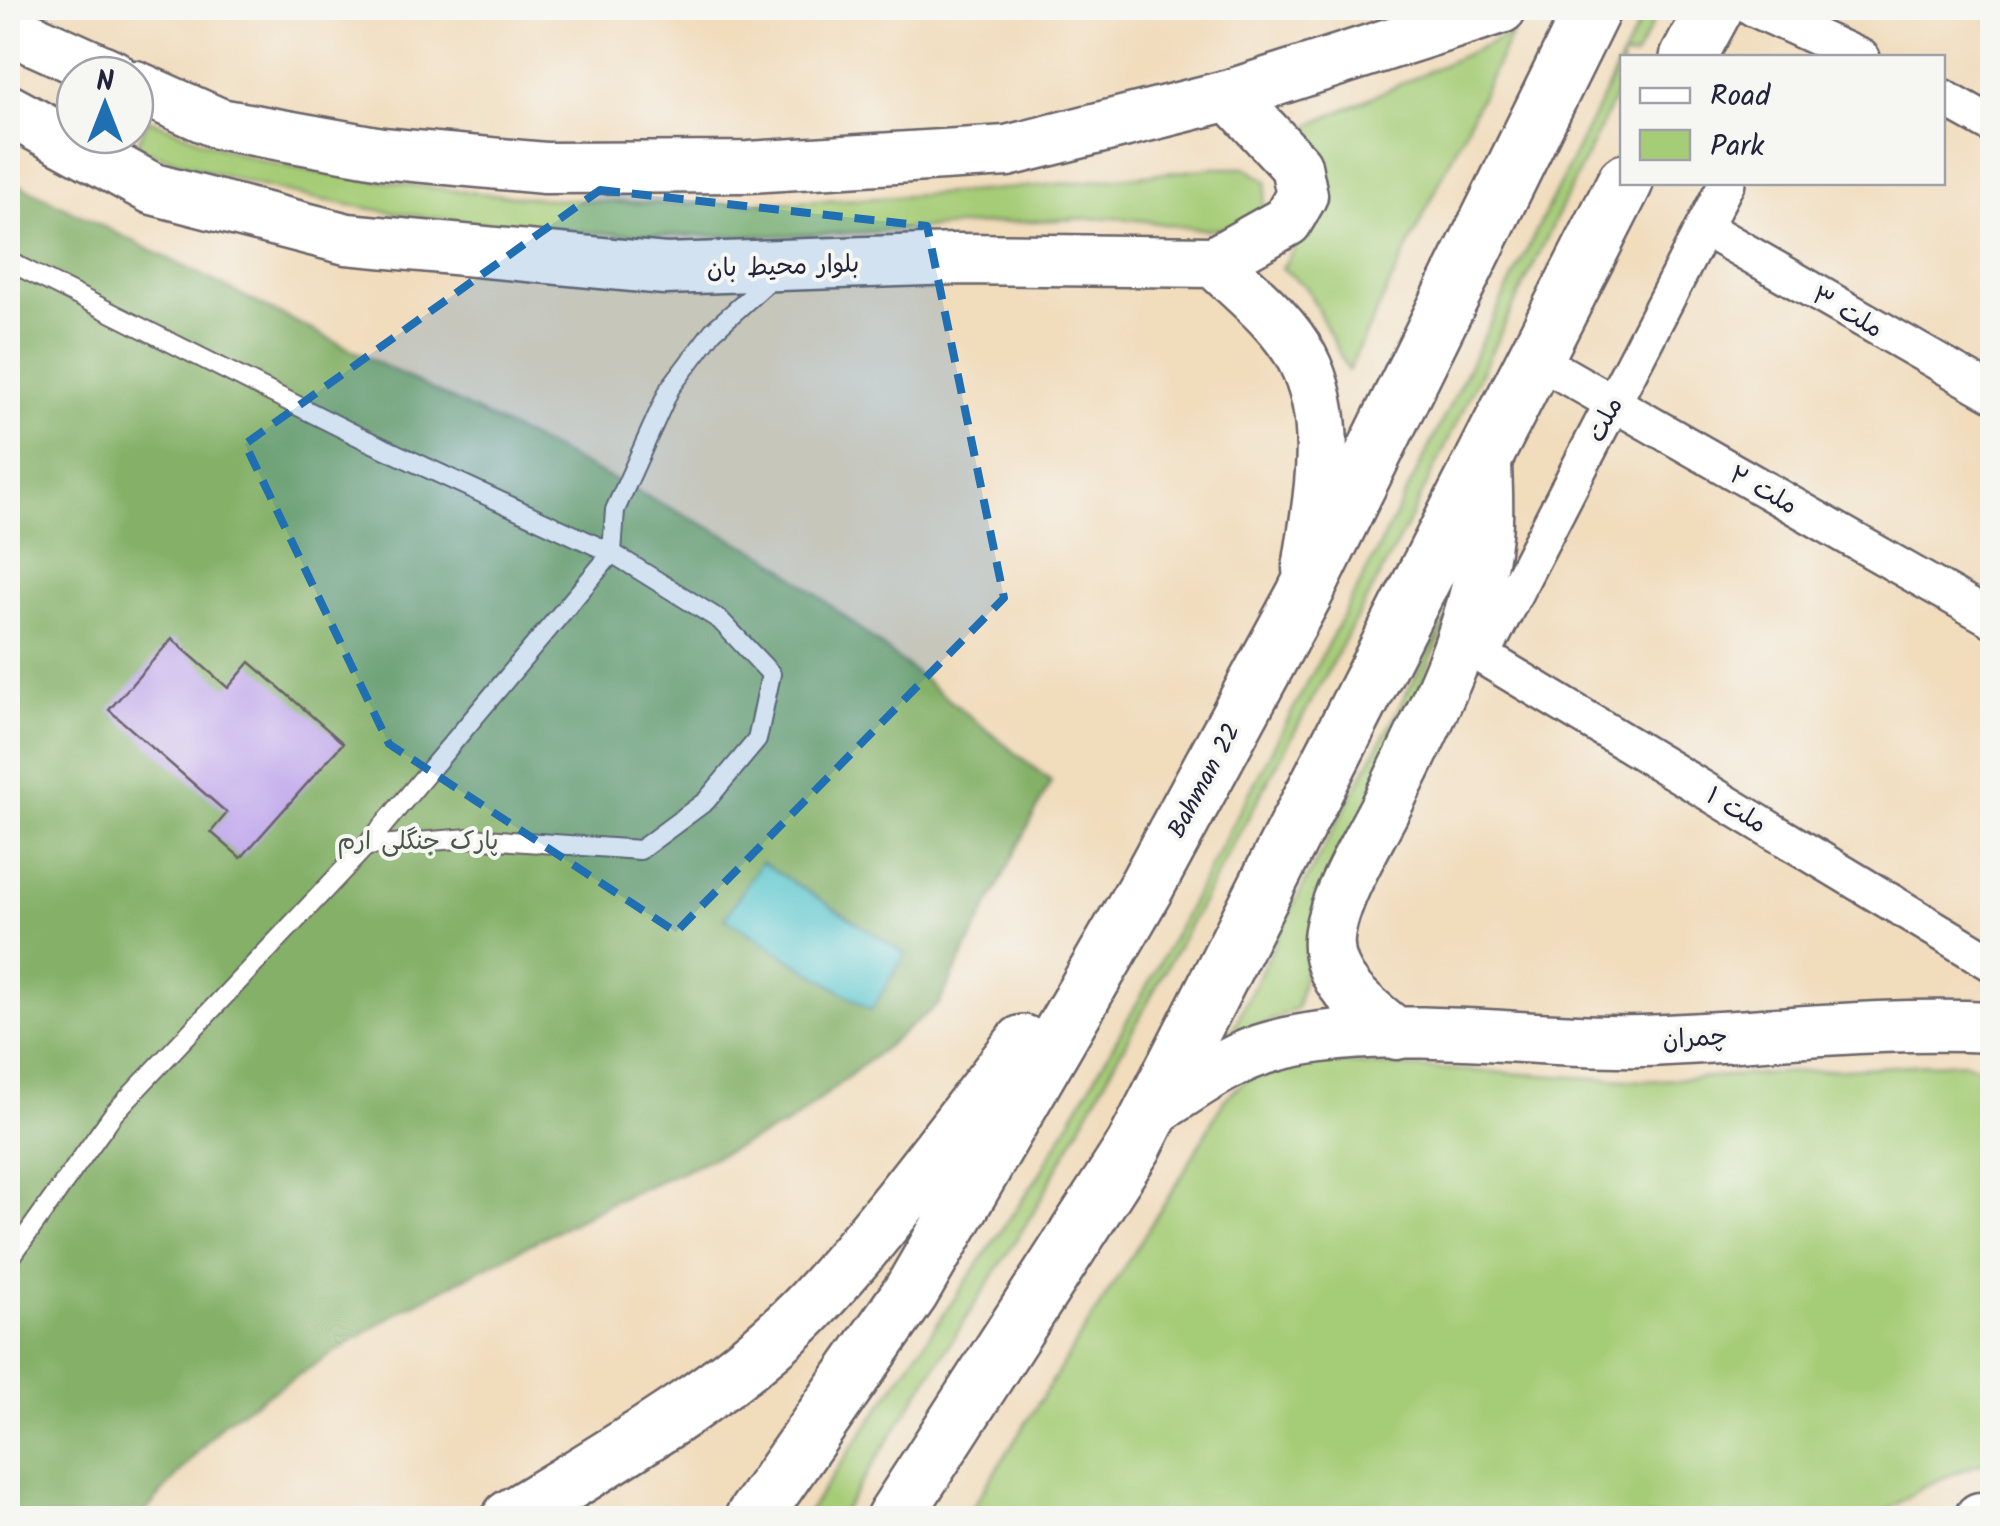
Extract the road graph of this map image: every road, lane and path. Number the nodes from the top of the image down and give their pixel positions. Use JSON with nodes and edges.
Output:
{"nodes":[{"id":1,"x":1501,"y":8,"type":"edge"},
{"id":2,"x":1593,"y":8,"type":"edge"},
{"id":3,"x":1715,"y":8,"type":"edge"},
{"id":4,"x":1753,"y":8,"type":"edge"},
{"id":5,"x":8,"y":28,"type":"edge"},
{"id":6,"x":1796,"y":44,"type":"edge"},
{"id":7,"x":68,"y":55,"type":"edge"},
{"id":8,"x":1690,"y":55,"type":"edge"},
{"id":9,"x":1848,"y":55,"type":"edge"},
{"id":10,"x":155,"y":95,"type":"edge"},
{"id":11,"x":1230,"y":95,"type":"junction"},
{"id":12,"x":1945,"y":99,"type":"edge"},
{"id":13,"x":8,"y":110,"type":"edge"},
{"id":14,"x":1992,"y":124,"type":"edge"},
{"id":15,"x":1623,"y":185,"type":"edge"},
{"id":16,"x":1726,"y":185,"type":"edge"},
{"id":17,"x":1704,"y":228,"type":"junction"},
{"id":18,"x":8,"y":261,"type":"edge"},
{"id":19,"x":1214,"y":262,"type":"junction"},
{"id":20,"x":784,"y":266,"type":"junction"},
{"id":21,"x":1536,"y":359,"type":"junction"},
{"id":22,"x":1992,"y":394,"type":"edge"},
{"id":23,"x":1612,"y":404,"type":"junction"},
{"id":24,"x":1486,"y":457,"type":"junction"},
{"id":25,"x":612,"y":553,"type":"junction"},
{"id":26,"x":1304,"y":595,"type":"junction"},
{"id":27,"x":1992,"y":618,"type":"edge"},
{"id":28,"x":1482,"y":656,"type":"joint"},
{"id":29,"x":366,"y":846,"type":"junction"},
{"id":30,"x":1146,"y":887,"type":"junction"},
{"id":31,"x":1992,"y":963,"type":"edge"},
{"id":32,"x":1992,"y":1027,"type":"edge"},
{"id":33,"x":1396,"y":1034,"type":"junction"},
{"id":34,"x":1151,"y":1112,"type":"junction"},
{"id":35,"x":8,"y":1261,"type":"edge"},
{"id":36,"x":903,"y":1511,"type":"edge"},
{"id":37,"x":510,"y":1518,"type":"edge"},
{"id":38,"x":753,"y":1518,"type":"edge"},
{"id":39,"x":1980,"y":1518,"type":"edge"},
{"id":40,"x":1992,"y":1518,"type":"edge"}],
"edges":[{"from":1,"to":11,"type":"main road"},
{"from":2,"to":26,"type":"highway","name":"Bahman 22"},
{"from":3,"to":8,"type":"highway"},
{"from":4,"to":6,"type":"street"},
{"from":5,"to":7,"type":"main road"},
{"from":6,"to":9,"type":"street"},
{"from":10,"to":11,"type":"main road"},
{"from":11,"to":19,"type":"main road"},
{"from":12,"to":14,"type":"street"},
{"from":13,"to":20,"type":"main road","name":"بلوار محیط بان"},
{"from":15,"to":21,"type":"highway"},
{"from":16,"to":17,"type":"street","name":"ملت"},
{"from":17,"to":22,"type":"street","name":"ملت ۳"},
{"from":17,"to":23,"type":"street","name":"ملت"},
{"from":18,"to":25,"type":"lane"},
{"from":19,"to":20,"type":"main road","name":"بلوار محیط بان"},
{"from":19,"to":26,"type":"main road"},
{"from":20,"to":25,"type":"lane"},
{"from":21,"to":23,"type":"street","name":"ملت ۲"},
{"from":21,"to":24,"type":"highway"},
{"from":23,"to":27,"type":"street","name":"ملت ۲"},
{"from":23,"to":28,"type":"street","name":"ملت"},
{"from":24,"to":33,"type":"main road"},
{"from":24,"to":34,"type":"highway"},
{"from":25,"to":29,"type":"lane"},
{"from":25,"to":29,"type":"lane"},
{"from":26,"to":30,"type":"highway","name":"Bahman 22"},
{"from":28,"to":31,"type":"street","name":"ملت ۱"},
{"from":29,"to":35,"type":"lane"},
{"from":30,"to":37,"type":"highway"},
{"from":30,"to":38,"type":"highway","name":"Bahman 22"},
{"from":32,"to":33,"type":"main road","name":"چمران"},
{"from":33,"to":34,"type":"main road","name":"چمران"},
{"from":34,"to":36,"type":"highway"},
{"from":39,"to":40,"type":"main road"}]}
